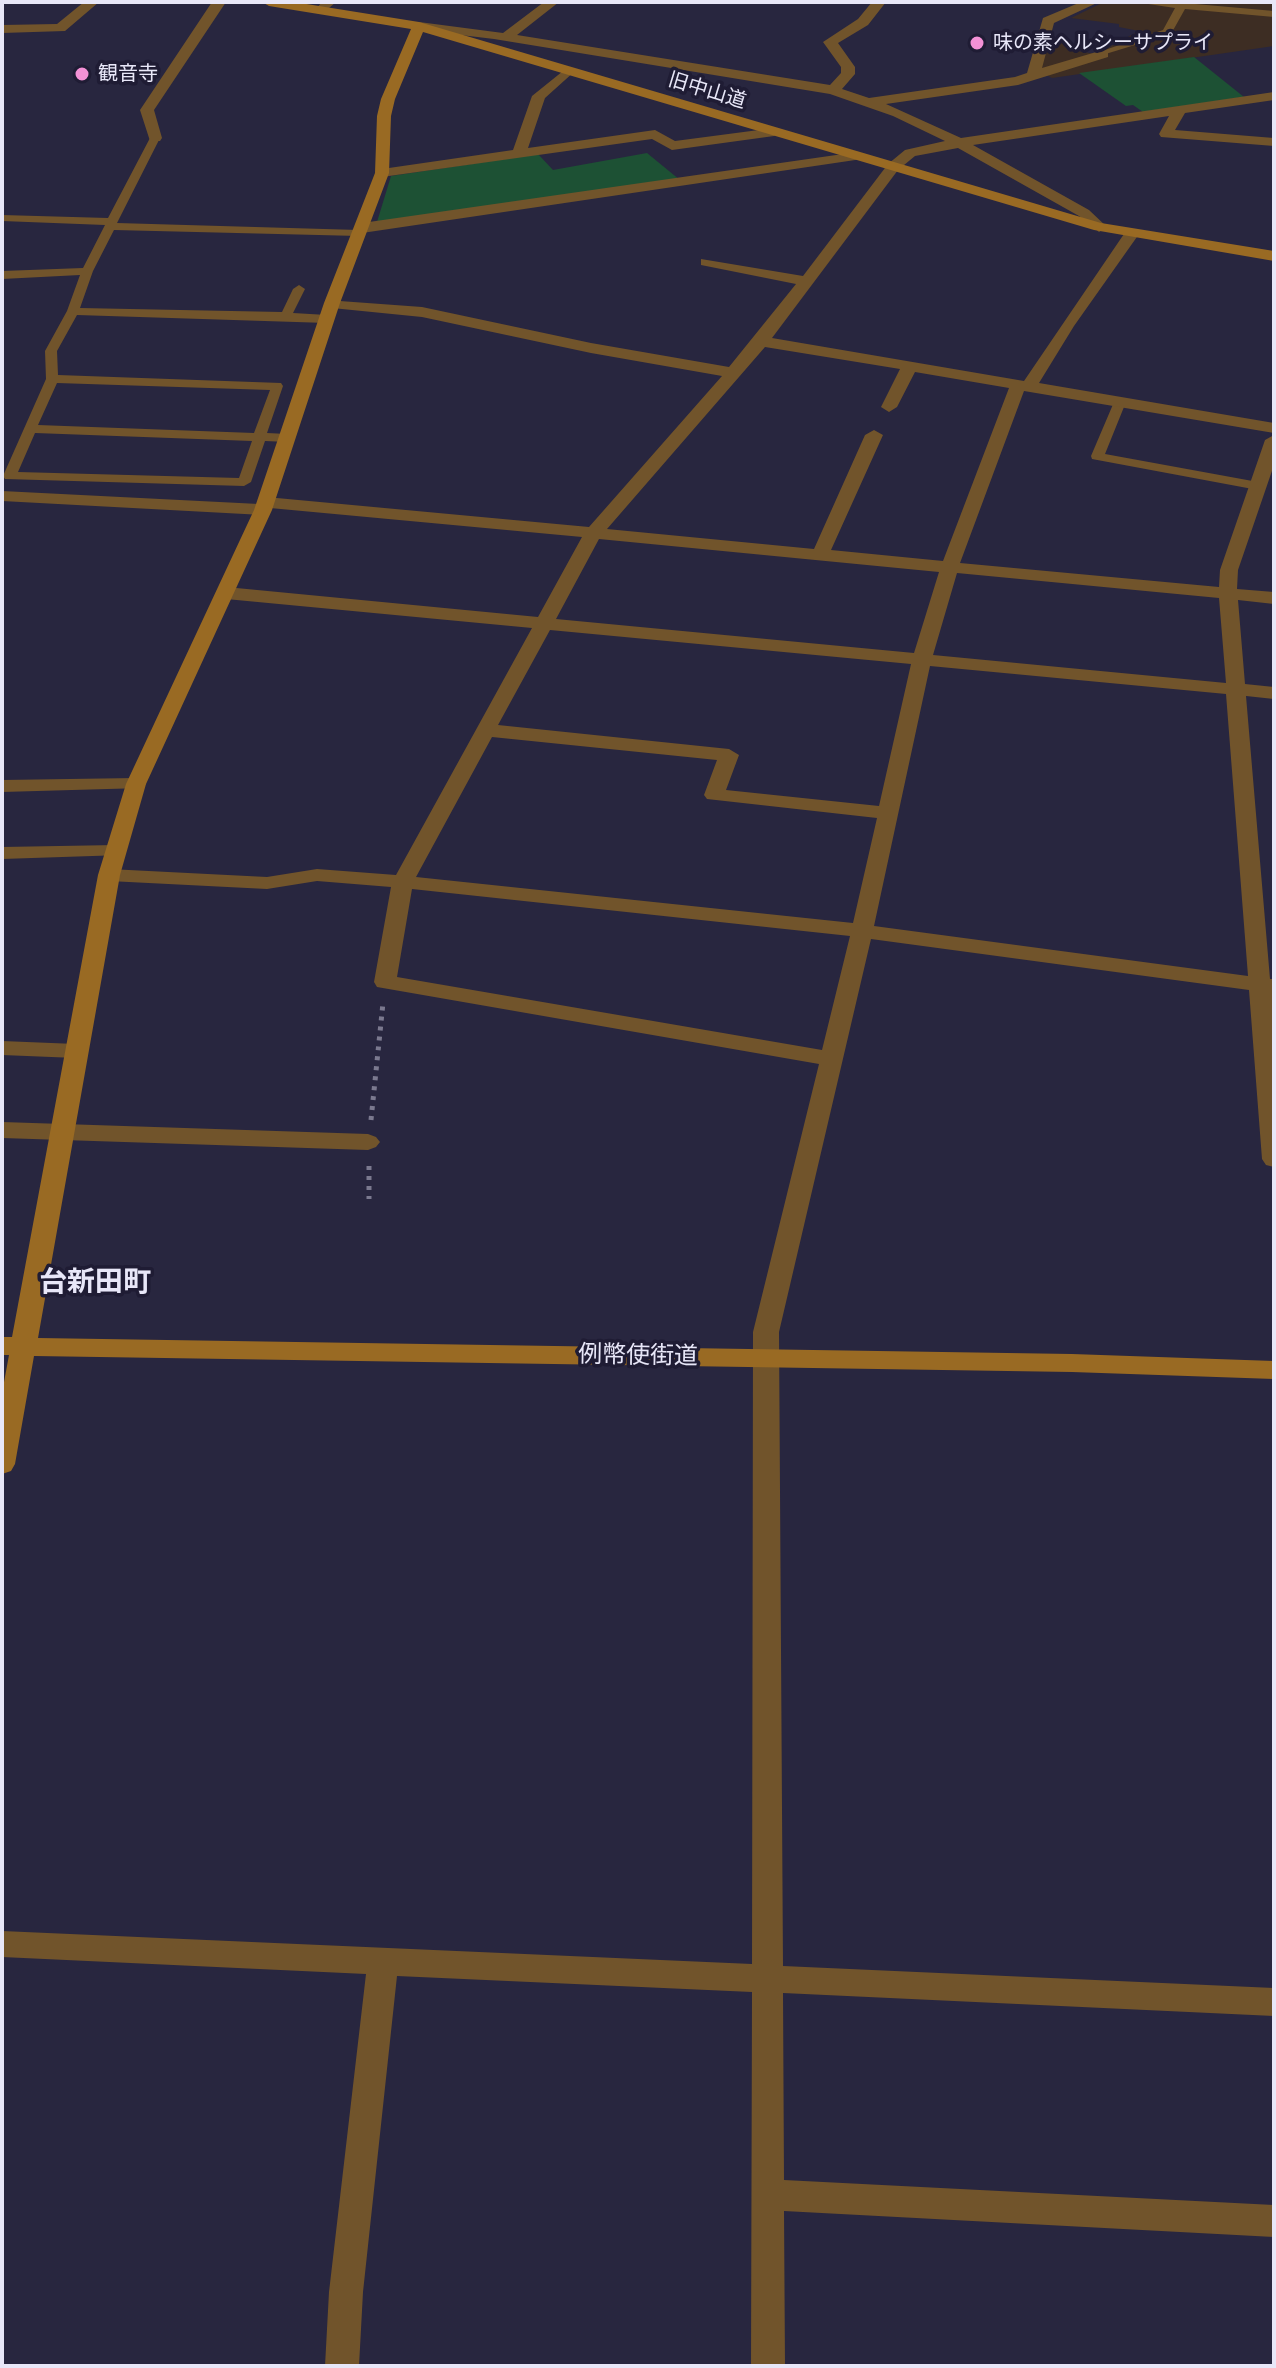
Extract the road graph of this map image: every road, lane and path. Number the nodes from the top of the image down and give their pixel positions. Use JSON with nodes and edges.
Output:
{"nodes":[{"id":1,"x":92,"y":2,"type":"edge"},
{"id":2,"x":219,"y":2,"type":"edge"},
{"id":3,"x":269,"y":2,"type":"edge"},
{"id":4,"x":552,"y":2,"type":"edge"},
{"id":5,"x":879,"y":2,"type":"edge"},
{"id":6,"x":1092,"y":2,"type":"edge"},
{"id":7,"x":1140,"y":2,"type":"edge"},
{"id":8,"x":325,"y":6,"type":"edge"},
{"id":9,"x":1181,"y":7,"type":"junction"},
{"id":10,"x":1274,"y":14,"type":"edge"},
{"id":11,"x":419,"y":26,"type":"junction"},
{"id":12,"x":2,"y":29,"type":"edge"},
{"id":13,"x":506,"y":37,"type":"junction"},
{"id":14,"x":1103,"y":54,"type":"joint"},
{"id":15,"x":568,"y":71,"type":"junction"},
{"id":16,"x":1033,"y":75,"type":"junction"},
{"id":17,"x":833,"y":90,"type":"junction"},
{"id":18,"x":1274,"y":96,"type":"edge"},
{"id":19,"x":870,"y":102,"type":"junction"},
{"id":20,"x":1205,"y":106,"type":"junction"},
{"id":21,"x":1179,"y":111,"type":"junction"},
{"id":22,"x":1274,"y":113,"type":"edge"},
{"id":23,"x":774,"y":132,"type":"junction"},
{"id":24,"x":155,"y":138,"type":"joint"},
{"id":25,"x":1274,"y":142,"type":"edge"},
{"id":26,"x":960,"y":143,"type":"junction"},
{"id":27,"x":519,"y":153,"type":"junction"},
{"id":28,"x":857,"y":156,"type":"junction"},
{"id":29,"x":893,"y":167,"type":"junction"},
{"id":30,"x":382,"y":173,"type":"junction"},
{"id":31,"x":2,"y":218,"type":"edge"},
{"id":32,"x":111,"y":224,"type":"junction"},
{"id":33,"x":1099,"y":227,"type":"junction"},
{"id":34,"x":361,"y":231,"type":"junction"},
{"id":35,"x":1131,"y":234,"type":"junction"},
{"id":36,"x":1274,"y":256,"type":"edge"},
{"id":37,"x":706,"y":262,"type":"dead end"},
{"id":38,"x":87,"y":271,"type":"junction"},
{"id":39,"x":2,"y":275,"type":"edge"},
{"id":40,"x":806,"y":281,"type":"junction"},
{"id":41,"x":299,"y":289,"type":"dead end"},
{"id":42,"x":73,"y":311,"type":"junction"},
{"id":43,"x":330,"y":311,"type":"junction"},
{"id":44,"x":286,"y":316,"type":"junction"},
{"id":45,"x":761,"y":341,"type":"junction"},
{"id":46,"x":909,"y":367,"type":"junction"},
{"id":47,"x":734,"y":373,"type":"junction"},
{"id":48,"x":52,"y":379,"type":"junction"},
{"id":49,"x":1023,"y":386,"type":"junction"},
{"id":50,"x":1120,"y":402,"type":"junction"},
{"id":51,"x":889,"y":407,"type":"dead end"},
{"id":52,"x":1274,"y":428,"type":"edge"},
{"id":53,"x":29,"y":429,"type":"junction"},
{"id":54,"x":874,"y":435,"type":"dead end"},
{"id":55,"x":261,"y":437,"type":"junction"},
{"id":56,"x":287,"y":438,"type":"junction"},
{"id":57,"x":1274,"y":440,"type":"edge"},
{"id":58,"x":1258,"y":486,"type":"junction"},
{"id":59,"x":2,"y":496,"type":"edge"},
{"id":60,"x":264,"y":506,"type":"junction"},
{"id":61,"x":593,"y":534,"type":"junction"},
{"id":62,"x":820,"y":555,"type":"junction"},
{"id":63,"x":950,"y":566,"type":"junction"},
{"id":64,"x":226,"y":593,"type":"junction"},
{"id":65,"x":1228,"y":593,"type":"junction"},
{"id":66,"x":1274,"y":598,"type":"edge"},
{"id":67,"x":544,"y":622,"type":"junction"},
{"id":68,"x":922,"y":658,"type":"junction"},
{"id":69,"x":1237,"y":690,"type":"junction"},
{"id":70,"x":1274,"y":693,"type":"edge"},
{"id":71,"x":486,"y":730,"type":"junction"},
{"id":72,"x":136,"y":784,"type":"junction"},
{"id":73,"x":2,"y":786,"type":"edge"},
{"id":74,"x":888,"y":813,"type":"junction"},
{"id":75,"x":116,"y":851,"type":"junction"},
{"id":76,"x":2,"y":853,"type":"edge"},
{"id":77,"x":109,"y":875,"type":"junction"},
{"id":78,"x":403,"y":882,"type":"junction"},
{"id":79,"x":862,"y":931,"type":"junction"},
{"id":80,"x":385,"y":982,"type":"junction"},
{"id":81,"x":1267,"y":985,"type":"edge"},
{"id":82,"x":2,"y":1048,"type":"edge"},
{"id":83,"x":76,"y":1051,"type":"junction"},
{"id":84,"x":831,"y":1059,"type":"junction"},
{"id":85,"x":2,"y":1130,"type":"edge"},
{"id":86,"x":62,"y":1132,"type":"junction"},
{"id":87,"x":368,"y":1142,"type":"junction"},
{"id":88,"x":1274,"y":1159,"type":"edge"},
{"id":89,"x":369,"y":1199,"type":"dead end"},
{"id":90,"x":13,"y":1346,"type":"edge"},
{"id":91,"x":765,"y":1358,"type":"junction"},
{"id":92,"x":1274,"y":1370,"type":"edge"},
{"id":93,"x":2,"y":1464,"type":"edge"},
{"id":94,"x":2,"y":1944,"type":"edge"},
{"id":95,"x":383,"y":1961,"type":"junction"},
{"id":96,"x":767,"y":1981,"type":"junction"},
{"id":97,"x":1274,"y":2002,"type":"edge"},
{"id":98,"x":768,"y":2195,"type":"junction"},
{"id":99,"x":1274,"y":2221,"type":"edge"},
{"id":100,"x":342,"y":2366,"type":"edge"},
{"id":101,"x":768,"y":2366,"type":"edge"}],
"edges":[{"from":1,"to":12,"type":"street"},
{"from":2,"to":24,"type":"street"},
{"from":3,"to":8,"type":"street","name":"旧中山道"},
{"from":4,"to":13,"type":"street"},
{"from":5,"to":17,"type":"street"},
{"from":6,"to":16,"type":"street"},
{"from":7,"to":9,"type":"lane"},
{"from":8,"to":11,"type":"street","name":"旧中山道"},
{"from":9,"to":10,"type":"lane"},
{"from":9,"to":14,"type":"lane"},
{"from":11,"to":13,"type":"street"},
{"from":11,"to":15,"type":"street","name":"旧中山道"},
{"from":11,"to":30,"type":"street"},
{"from":13,"to":17,"type":"street"},
{"from":14,"to":16,"type":"street"},
{"from":15,"to":23,"type":"street","name":"旧中山道"},
{"from":15,"to":27,"type":"street"},
{"from":16,"to":19,"type":"street"},
{"from":17,"to":19,"type":"street"},
{"from":18,"to":20,"type":"street"},
{"from":19,"to":26,"type":"street"},
{"from":20,"to":21,"type":"street"},
{"from":20,"to":22,"type":"street"},
{"from":21,"to":25,"type":"street"},
{"from":21,"to":26,"type":"street"},
{"from":23,"to":27,"type":"street"},
{"from":23,"to":28,"type":"street","name":"旧中山道"},
{"from":24,"to":32,"type":"lane"},
{"from":26,"to":29,"type":"street"},
{"from":26,"to":33,"type":"street"},
{"from":27,"to":30,"type":"street"},
{"from":28,"to":29,"type":"street","name":"旧中山道"},
{"from":28,"to":34,"type":"street"},
{"from":29,"to":33,"type":"street","name":"旧中山道"},
{"from":29,"to":40,"type":"street"},
{"from":30,"to":34,"type":"street"},
{"from":31,"to":32,"type":"lane"},
{"from":32,"to":34,"type":"lane"},
{"from":32,"to":38,"type":"lane"},
{"from":33,"to":35,"type":"street","name":"旧中山道"},
{"from":34,"to":43,"type":"street"},
{"from":35,"to":36,"type":"street","name":"旧中山道"},
{"from":35,"to":49,"type":"street"},
{"from":37,"to":40,"type":"street"},
{"from":38,"to":39,"type":"lane"},
{"from":38,"to":42,"type":"lane"},
{"from":40,"to":45,"type":"street"},
{"from":41,"to":44,"type":"lane"},
{"from":42,"to":44,"type":"lane"},
{"from":42,"to":48,"type":"lane"},
{"from":43,"to":44,"type":"lane"},
{"from":43,"to":47,"type":"street"},
{"from":43,"to":56,"type":"street"},
{"from":45,"to":46,"type":"street"},
{"from":45,"to":47,"type":"street"},
{"from":46,"to":49,"type":"street"},
{"from":46,"to":51,"type":"street"},
{"from":47,"to":61,"type":"street"},
{"from":48,"to":53,"type":"lane"},
{"from":48,"to":55,"type":"lane"},
{"from":49,"to":50,"type":"street"},
{"from":49,"to":63,"type":"street"},
{"from":50,"to":52,"type":"street"},
{"from":50,"to":58,"type":"lane"},
{"from":53,"to":55,"type":"lane"},
{"from":53,"to":55,"type":"lane"},
{"from":54,"to":62,"type":"street"},
{"from":55,"to":56,"type":"lane"},
{"from":56,"to":60,"type":"street"},
{"from":57,"to":58,"type":"street"},
{"from":58,"to":65,"type":"street"},
{"from":59,"to":60,"type":"street"},
{"from":60,"to":61,"type":"street"},
{"from":60,"to":64,"type":"street"},
{"from":61,"to":62,"type":"street"},
{"from":61,"to":67,"type":"street"},
{"from":62,"to":63,"type":"street"},
{"from":63,"to":65,"type":"street"},
{"from":63,"to":68,"type":"street"},
{"from":64,"to":67,"type":"street"},
{"from":64,"to":72,"type":"street"},
{"from":65,"to":66,"type":"street"},
{"from":65,"to":69,"type":"street"},
{"from":67,"to":68,"type":"street"},
{"from":67,"to":71,"type":"street"},
{"from":68,"to":69,"type":"street"},
{"from":68,"to":74,"type":"street"},
{"from":69,"to":70,"type":"street"},
{"from":69,"to":81,"type":"street"},
{"from":71,"to":74,"type":"street"},
{"from":71,"to":78,"type":"street"},
{"from":72,"to":73,"type":"street"},
{"from":72,"to":75,"type":"street"},
{"from":74,"to":79,"type":"street"},
{"from":75,"to":76,"type":"street"},
{"from":75,"to":77,"type":"street"},
{"from":77,"to":78,"type":"street"},
{"from":77,"to":83,"type":"street"},
{"from":78,"to":79,"type":"street"},
{"from":78,"to":80,"type":"street"},
{"from":79,"to":81,"type":"street"},
{"from":79,"to":84,"type":"street"},
{"from":80,"to":84,"type":"street"},
{"from":80,"to":87,"type":"path"},
{"from":81,"to":88,"type":"street"},
{"from":82,"to":83,"type":"street"},
{"from":83,"to":86,"type":"street"},
{"from":84,"to":91,"type":"street"},
{"from":85,"to":86,"type":"street"},
{"from":86,"to":87,"type":"street"},
{"from":86,"to":90,"type":"street"},
{"from":87,"to":89,"type":"path"},
{"from":90,"to":91,"type":"street","name":"例幣使街道"},
{"from":90,"to":93,"type":"street"},
{"from":91,"to":92,"type":"street","name":"例幣使街道"},
{"from":91,"to":96,"type":"street"},
{"from":94,"to":95,"type":"street"},
{"from":95,"to":96,"type":"street"},
{"from":95,"to":100,"type":"street"},
{"from":96,"to":97,"type":"street"},
{"from":96,"to":98,"type":"street"},
{"from":98,"to":99,"type":"street"},
{"from":98,"to":101,"type":"street"}]}
